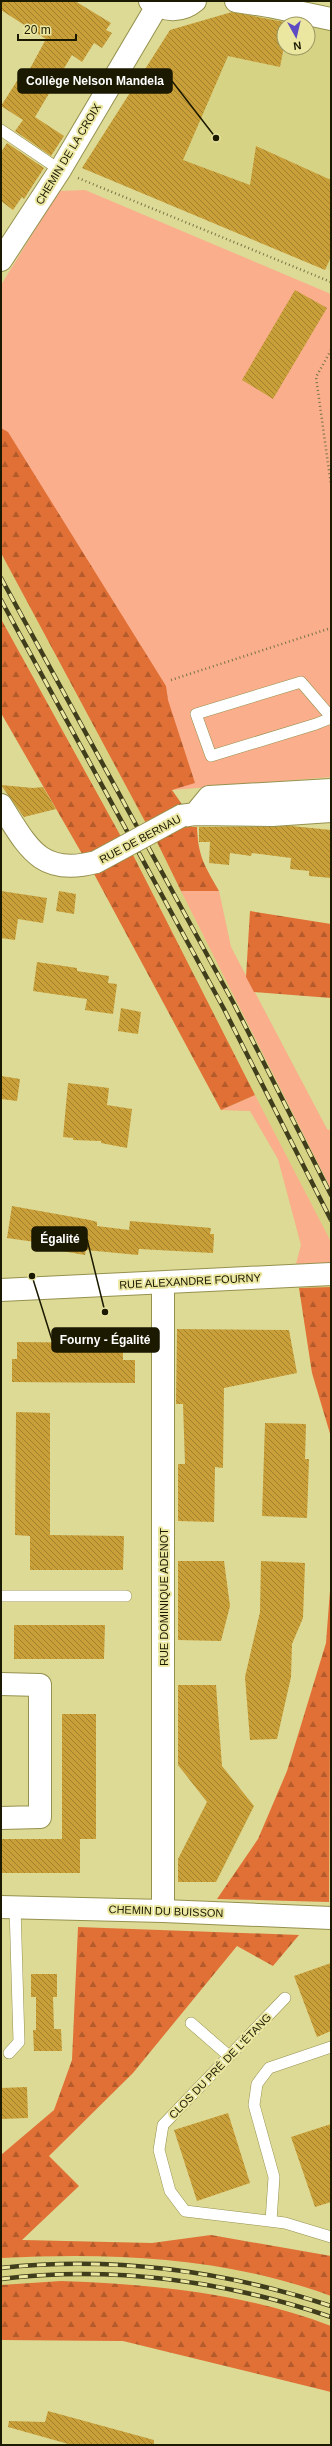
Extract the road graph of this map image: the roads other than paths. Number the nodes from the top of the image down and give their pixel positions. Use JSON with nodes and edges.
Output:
{"nodes":[{"id":1,"x":195,"y":1,"type":"edge"},
{"id":2,"x":236,"y":1,"type":"edge"},
{"id":3,"x":154,"y":3,"type":"edge"},
{"id":4,"x":331,"y":19,"type":"edge"},
{"id":5,"x":1,"y":130,"type":"edge"},
{"id":6,"x":60,"y":170,"type":"junction"},
{"id":7,"x":1,"y":260,"type":"edge"},
{"id":8,"x":331,"y":717,"type":"edge"},
{"id":9,"x":331,"y":790,"type":"edge"},
{"id":10,"x":1,"y":805,"type":"edge"},
{"id":11,"x":331,"y":811,"type":"edge"},
{"id":12,"x":188,"y":815,"type":"junction"},
{"id":13,"x":331,"y":1274,"type":"edge"},
{"id":14,"x":164,"y":1282,"type":"junction"},
{"id":15,"x":1,"y":1290,"type":"edge"},
{"id":16,"x":1,"y":1596,"type":"edge"},
{"id":17,"x":126,"y":1596,"type":"dead end"},
{"id":18,"x":1,"y":1684,"type":"edge"},
{"id":19,"x":1,"y":1818,"type":"edge"},
{"id":20,"x":8,"y":1907,"type":"edge"},
{"id":21,"x":163,"y":1911,"type":"junction"},
{"id":22,"x":331,"y":1918,"type":"edge"},
{"id":23,"x":285,"y":1998,"type":"dead end"},
{"id":24,"x":191,"y":2023,"type":"dead end"},
{"id":25,"x":331,"y":2047,"type":"edge"},
{"id":26,"x":9,"y":2053,"type":"dead end"},
{"id":27,"x":229,"y":2056,"type":"junction"},
{"id":28,"x":271,"y":2221,"type":"junction"},
{"id":29,"x":331,"y":2237,"type":"edge"}],
"edges":[{"from":1,"to":3,"type":"street"},
{"from":2,"to":4,"type":"street"},
{"from":3,"to":6,"type":"street","name":"CHEMIN DE LA CROIX"},
{"from":5,"to":6,"type":"lane"},
{"from":6,"to":7,"type":"street","name":"CHEMIN DE LA CROIX"},
{"from":8,"to":8,"type":"lane"},
{"from":9,"to":12,"type":"street"},
{"from":10,"to":12,"type":"street","name":"RUE DE BERNAU","bridge":true},
{"from":11,"to":12,"type":"street","name":"RUE DE BERNAU"},
{"from":13,"to":14,"type":"street","name":"RUE ALEXANDRE FOURNY"},
{"from":14,"to":15,"type":"street","name":"RUE ALEXANDRE FOURNY"},
{"from":14,"to":21,"type":"street","name":"RUE DOMINIQUE ADENOT"},
{"from":16,"to":17,"type":"lane"},
{"from":18,"to":19,"type":"street"},
{"from":20,"to":21,"type":"street","name":"CHEMIN DU BUISSON"},
{"from":20,"to":26,"type":"lane"},
{"from":21,"to":22,"type":"street","name":"CHEMIN DU BUISSON"},
{"from":23,"to":27,"type":"lane","name":"CLOS DU PRÉ DE L'ÉTANG"},
{"from":24,"to":27,"type":"lane"},
{"from":25,"to":28,"type":"lane"},
{"from":27,"to":28,"type":"lane","name":"CLOS DU PRÉ DE L'ÉTANG"},
{"from":28,"to":29,"type":"lane","name":"CLOS DU PRÉ DE L'ÉTANG"}]}
